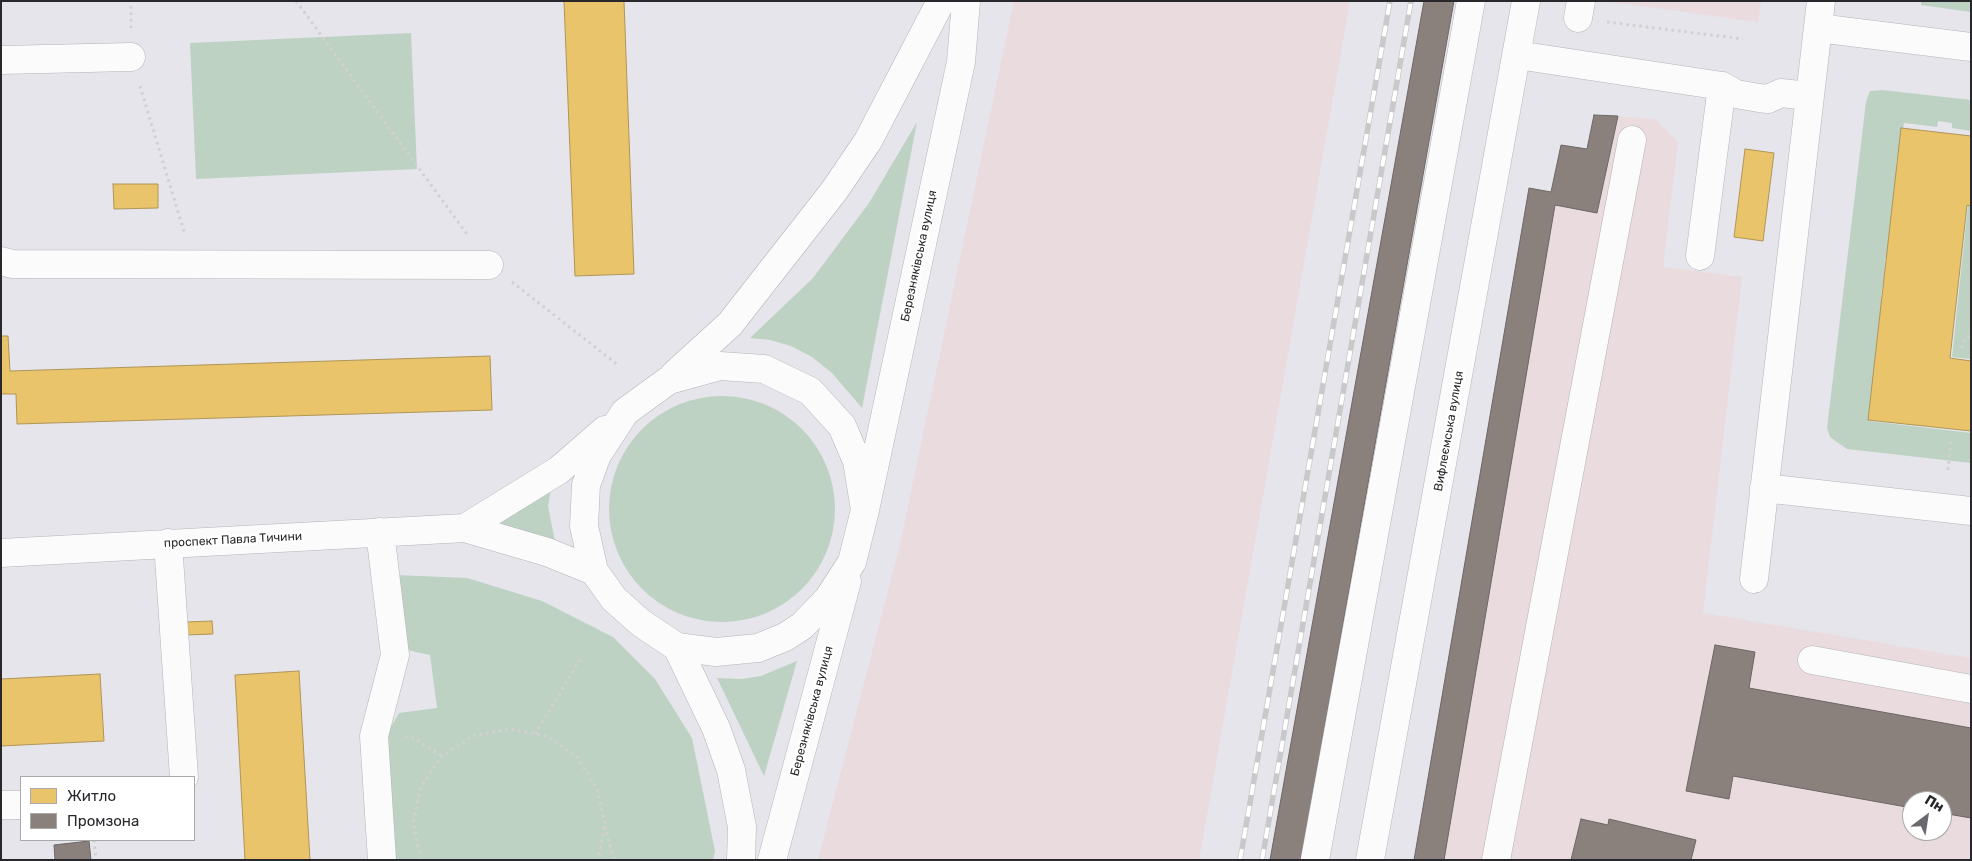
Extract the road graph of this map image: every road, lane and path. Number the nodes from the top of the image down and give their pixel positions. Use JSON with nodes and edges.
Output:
{"nodes":[{"id":1,"x":131,"y":1,"type":"edge"},
{"id":2,"x":296,"y":1,"type":"edge"},
{"id":3,"x":941,"y":1,"type":"edge"},
{"id":4,"x":966,"y":1,"type":"edge"},
{"id":5,"x":1471,"y":1,"type":"edge"},
{"id":6,"x":1526,"y":1,"type":"edge"},
{"id":7,"x":1821,"y":1,"type":"edge"},
{"id":8,"x":1580,"y":10,"type":"edge"},
{"id":9,"x":1818,"y":28,"type":"junction"},
{"id":10,"x":1743,"y":39,"type":"dead end"},
{"id":11,"x":1971,"y":47,"type":"edge"},
{"id":12,"x":1517,"y":55,"type":"junction"},
{"id":13,"x":131,"y":56,"type":"junction"},
{"id":14,"x":1,"y":60,"type":"edge"},
{"id":15,"x":1722,"y":86,"type":"junction"},
{"id":16,"x":1809,"y":96,"type":"junction"},
{"id":17,"x":1632,"y":140,"type":"dead end"},
{"id":18,"x":1700,"y":256,"type":"dead end"},
{"id":19,"x":1,"y":261,"type":"edge"},
{"id":20,"x":194,"y":264,"type":"junction"},
{"id":21,"x":490,"y":265,"type":"junction"},
{"id":22,"x":1971,"y":335,"type":"edge"},
{"id":23,"x":1962,"y":348,"type":"dead end"},
{"id":24,"x":618,"y":365,"type":"dead end"},
{"id":25,"x":669,"y":380,"type":"junction"},
{"id":26,"x":625,"y":412,"type":"junction"},
{"id":27,"x":1951,"y":440,"type":"dead end"},
{"id":28,"x":1948,"y":470,"type":"dead end"},
{"id":29,"x":1764,"y":488,"type":"junction"},
{"id":30,"x":864,"y":510,"type":"junction"},
{"id":31,"x":1971,"y":511,"type":"edge"},
{"id":32,"x":465,"y":528,"type":"junction"},
{"id":33,"x":380,"y":532,"type":"junction"},
{"id":34,"x":168,"y":543,"type":"junction"},
{"id":35,"x":1,"y":553,"type":"edge"},
{"id":36,"x":852,"y":562,"type":"junction"},
{"id":37,"x":594,"y":571,"type":"junction"},
{"id":38,"x":1754,"y":579,"type":"dead end"},
{"id":39,"x":677,"y":647,"type":"junction"},
{"id":40,"x":581,"y":658,"type":"dead end"},
{"id":41,"x":1812,"y":660,"type":"dead end"},
{"id":42,"x":1971,"y":688,"type":"edge"},
{"id":43,"x":536,"y":734,"type":"junction"},
{"id":44,"x":374,"y":736,"type":"junction"},
{"id":45,"x":442,"y":756,"type":"junction"},
{"id":46,"x":184,"y":776,"type":"edge"},
{"id":47,"x":20,"y":804,"type":"edge"},
{"id":48,"x":1,"y":806,"type":"edge"},
{"id":49,"x":605,"y":824,"type":"junction"},
{"id":50,"x":94,"y":841,"type":"edge"},
{"id":51,"x":96,"y":860,"type":"edge"},
{"id":52,"x":382,"y":860,"type":"edge"},
{"id":53,"x":421,"y":860,"type":"edge"},
{"id":54,"x":598,"y":860,"type":"edge"},
{"id":55,"x":614,"y":860,"type":"edge"},
{"id":56,"x":741,"y":860,"type":"edge"},
{"id":57,"x":772,"y":860,"type":"edge"},
{"id":58,"x":1315,"y":860,"type":"edge"},
{"id":59,"x":1370,"y":860,"type":"edge"},
{"id":60,"x":1496,"y":860,"type":"edge"}],
"edges":[{"from":1,"to":13,"type":"path"},
{"from":2,"to":21,"type":"path"},
{"from":3,"to":25,"type":"street"},
{"from":4,"to":30,"type":"street","name":"Березняківська вулиця"},
{"from":5,"to":58,"type":"street"},
{"from":6,"to":12,"type":"street","name":"Вифлеємська вулиця"},
{"from":7,"to":9,"type":"street"},
{"from":8,"to":10,"type":"path"},
{"from":9,"to":11,"type":"street"},
{"from":9,"to":16,"type":"street"},
{"from":12,"to":15,"type":"street"},
{"from":12,"to":59,"type":"street","name":"Вифлеємська вулиця"},
{"from":13,"to":14,"type":"street"},
{"from":13,"to":20,"type":"path"},
{"from":15,"to":16,"type":"street"},
{"from":15,"to":18,"type":"street"},
{"from":16,"to":29,"type":"street"},
{"from":17,"to":60,"type":"street"},
{"from":19,"to":20,"type":"street"},
{"from":20,"to":21,"type":"street"},
{"from":21,"to":24,"type":"path"},
{"from":22,"to":23,"type":"path"},
{"from":25,"to":26,"type":"street","name":"проспект Павла Тичини"},
{"from":25,"to":30,"type":"street"},
{"from":26,"to":32,"type":"street","name":"проспект Павла Тичини"},
{"from":26,"to":37,"type":"street"},
{"from":27,"to":28,"type":"path"},
{"from":29,"to":31,"type":"street"},
{"from":29,"to":38,"type":"street"},
{"from":30,"to":36,"type":"street","name":"Березняківська вулиця"},
{"from":32,"to":33,"type":"street","name":"проспект Павла Тичини"},
{"from":32,"to":37,"type":"street","name":"проспект Павла Тичини"},
{"from":33,"to":34,"type":"street","name":"проспект Павла Тичини"},
{"from":33,"to":44,"type":"street"},
{"from":34,"to":35,"type":"street","name":"проспект Павла Тичини"},
{"from":34,"to":46,"type":"street"},
{"from":36,"to":39,"type":"street"},
{"from":36,"to":57,"type":"street","name":"Березняківська вулиця"},
{"from":37,"to":39,"type":"street"},
{"from":39,"to":56,"type":"street"},
{"from":40,"to":43,"type":"path"},
{"from":41,"to":42,"type":"street"},
{"from":43,"to":45,"type":"path"},
{"from":43,"to":49,"type":"path"},
{"from":44,"to":45,"type":"path"},
{"from":44,"to":52,"type":"street"},
{"from":45,"to":53,"type":"path"},
{"from":47,"to":48,"type":"street"},
{"from":49,"to":54,"type":"path"},
{"from":49,"to":55,"type":"path"},
{"from":50,"to":51,"type":"path"}]}
